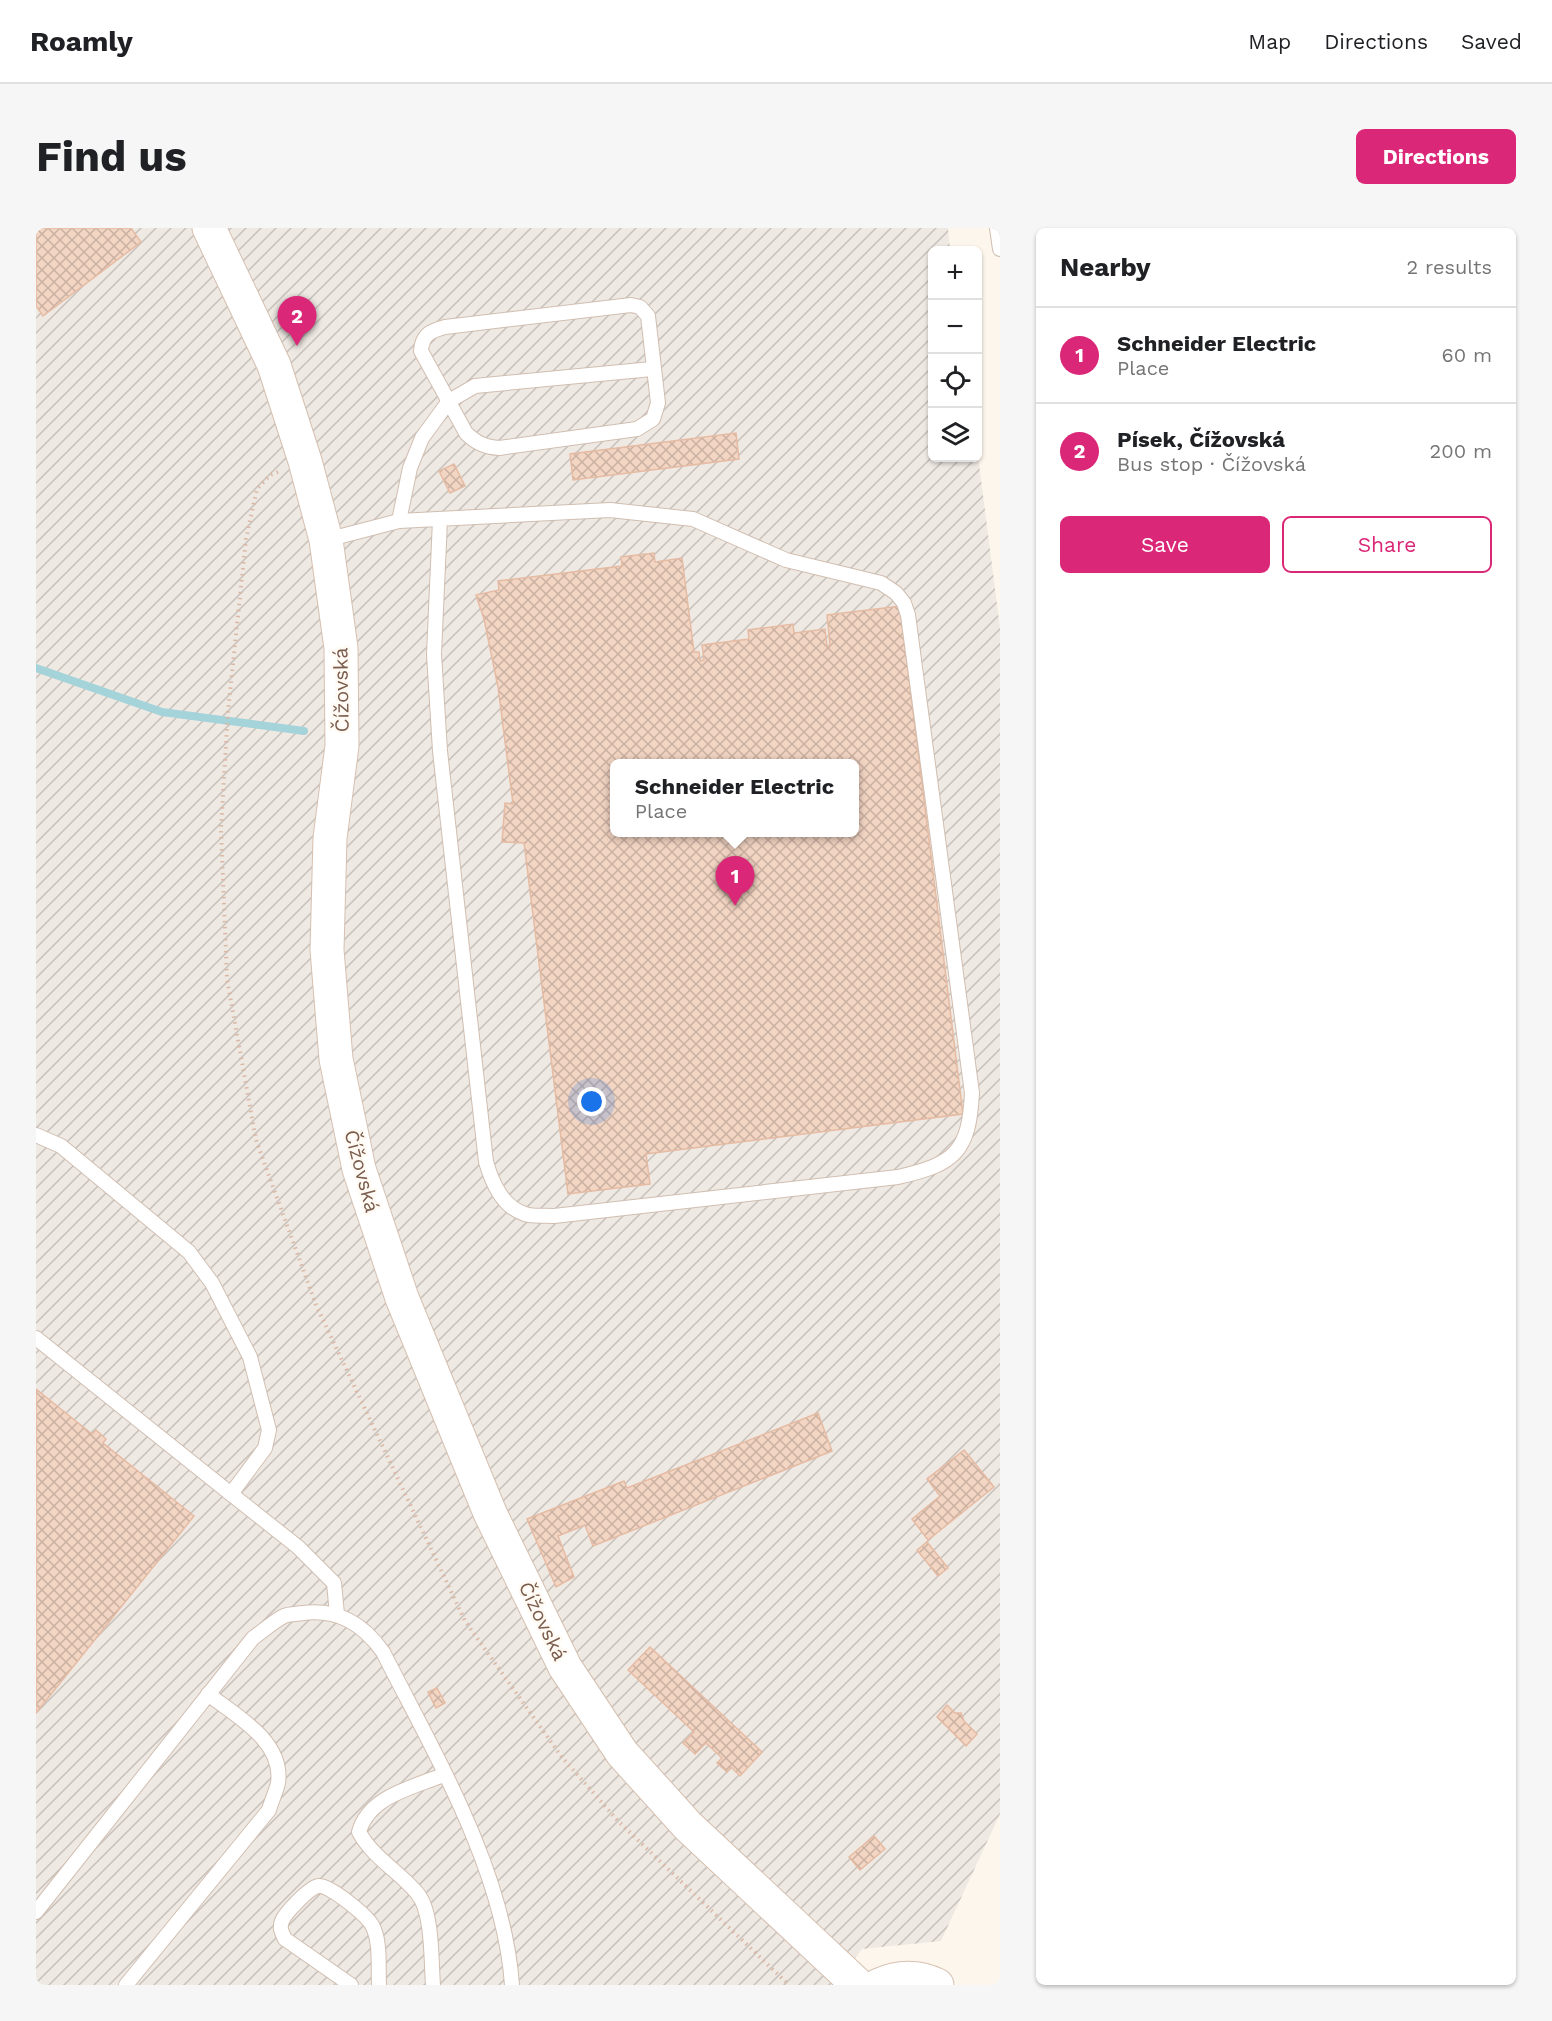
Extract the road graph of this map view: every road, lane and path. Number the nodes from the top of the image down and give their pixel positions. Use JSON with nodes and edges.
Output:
{"nodes":[{"id":1,"x":210,"y":228,"type":"edge"},
{"id":2,"x":997,"y":228,"type":"edge"},
{"id":3,"x":1000,"y":249,"type":"edge"},
{"id":4,"x":652,"y":369,"type":"junction"},
{"id":5,"x":449,"y":401,"type":"junction"},
{"id":6,"x":440,"y":520,"type":"junction"},
{"id":7,"x":399,"y":521,"type":"junction"},
{"id":8,"x":326,"y":540,"type":"junction"},
{"id":9,"x":36,"y":1135,"type":"edge"},
{"id":10,"x":36,"y":1338,"type":"edge"},
{"id":11,"x":231,"y":1494,"type":"junction"},
{"id":12,"x":337,"y":1614,"type":"junction"},
{"id":13,"x":208,"y":1694,"type":"junction"},
{"id":14,"x":443,"y":1775,"type":"junction"},
{"id":15,"x":36,"y":1912,"type":"edge"},
{"id":16,"x":126,"y":1985,"type":"edge"},
{"id":17,"x":351,"y":1985,"type":"edge"},
{"id":18,"x":379,"y":1985,"type":"edge"},
{"id":19,"x":433,"y":1985,"type":"edge"},
{"id":20,"x":512,"y":1985,"type":"edge"},
{"id":21,"x":858,"y":1985,"type":"edge"},
{"id":22,"x":879,"y":1985,"type":"edge"},
{"id":23,"x":937,"y":1985,"type":"edge"}],
"edges":[{"from":1,"to":8,"type":"street","name":"Čížovská"},
{"from":2,"to":3,"type":"lane"},
{"from":4,"to":5,"type":"lane"},
{"from":4,"to":5,"type":"lane"},
{"from":4,"to":5,"type":"lane"},
{"from":5,"to":7,"type":"lane"},
{"from":6,"to":6,"type":"lane"},
{"from":6,"to":7,"type":"lane"},
{"from":7,"to":8,"type":"lane"},
{"from":8,"to":21,"type":"street","name":"Čížovská"},
{"from":9,"to":11,"type":"lane"},
{"from":10,"to":11,"type":"lane"},
{"from":11,"to":12,"type":"lane"},
{"from":12,"to":13,"type":"lane"},
{"from":12,"to":14,"type":"lane"},
{"from":13,"to":15,"type":"lane"},
{"from":13,"to":16,"type":"lane"},
{"from":14,"to":19,"type":"lane"},
{"from":14,"to":20,"type":"lane"},
{"from":17,"to":18,"type":"lane"},
{"from":22,"to":23,"type":"street"}]}
